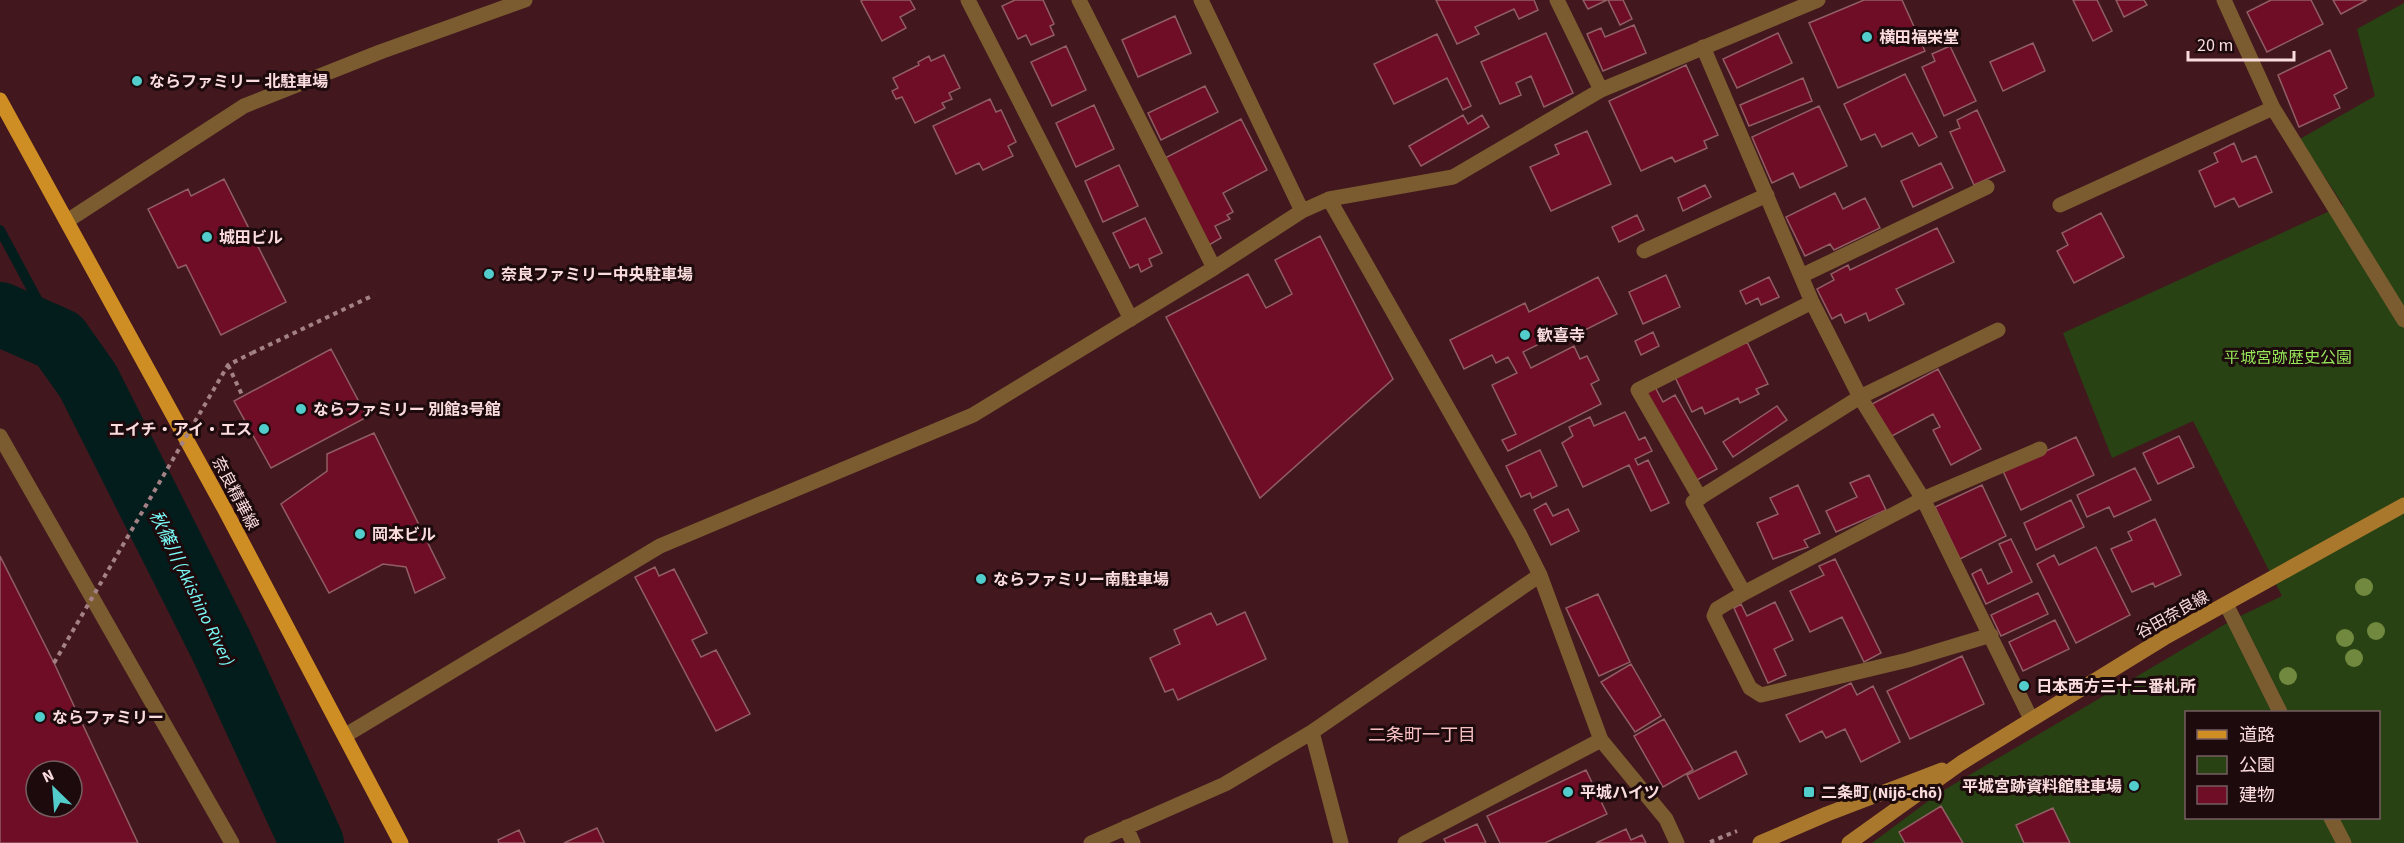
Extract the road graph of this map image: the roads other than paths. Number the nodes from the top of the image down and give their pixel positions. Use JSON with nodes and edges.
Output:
{"nodes":[{"id":1,"x":525,"y":0,"type":"edge"},
{"id":2,"x":968,"y":0,"type":"edge"},
{"id":3,"x":1079,"y":0,"type":"edge"},
{"id":4,"x":1201,"y":0,"type":"edge"},
{"id":5,"x":1557,"y":0,"type":"edge"},
{"id":6,"x":1818,"y":0,"type":"edge"},
{"id":7,"x":2224,"y":0,"type":"edge"},
{"id":8,"x":1704,"y":47,"type":"junction"},
{"id":9,"x":1601,"y":90,"type":"junction"},
{"id":10,"x":0,"y":100,"type":"edge"},
{"id":11,"x":2273,"y":108,"type":"junction"},
{"id":12,"x":1987,"y":187,"type":"dead end"},
{"id":13,"x":1767,"y":195,"type":"junction"},
{"id":14,"x":1329,"y":199,"type":"junction"},
{"id":15,"x":2060,"y":205,"type":"dead end"},
{"id":16,"x":1302,"y":211,"type":"junction"},
{"id":17,"x":67,"y":221,"type":"junction"},
{"id":18,"x":1644,"y":251,"type":"dead end"},
{"id":19,"x":1214,"y":268,"type":"junction"},
{"id":20,"x":1801,"y":276,"type":"junction"},
{"id":21,"x":1812,"y":302,"type":"junction"},
{"id":22,"x":1131,"y":319,"type":"junction"},
{"id":23,"x":2404,"y":320,"type":"edge"},
{"id":24,"x":1998,"y":330,"type":"dead end"},
{"id":25,"x":1860,"y":397,"type":"junction"},
{"id":26,"x":0,"y":436,"type":"edge"},
{"id":27,"x":2040,"y":449,"type":"dead end"},
{"id":28,"x":1700,"y":498,"type":"junction"},
{"id":29,"x":1923,"y":499,"type":"junction"},
{"id":30,"x":2404,"y":505,"type":"edge"},
{"id":31,"x":1540,"y":574,"type":"junction"},
{"id":32,"x":1744,"y":593,"type":"junction"},
{"id":33,"x":2226,"y":604,"type":"junction"},
{"id":34,"x":1992,"y":635,"type":"junction"},
{"id":35,"x":2280,"y":711,"type":"edge"},
{"id":36,"x":2031,"y":719,"type":"junction"},
{"id":37,"x":1312,"y":732,"type":"junction"},
{"id":38,"x":346,"y":735,"type":"junction"},
{"id":39,"x":1601,"y":740,"type":"junction"},
{"id":40,"x":1961,"y":763,"type":"junction"},
{"id":41,"x":2332,"y":819,"type":"edge"},
{"id":42,"x":1126,"y":827,"type":"junction"},
{"id":43,"x":232,"y":843,"type":"edge"},
{"id":44,"x":401,"y":843,"type":"edge"},
{"id":45,"x":1090,"y":843,"type":"edge"},
{"id":46,"x":1133,"y":843,"type":"edge"},
{"id":47,"x":1341,"y":843,"type":"edge"},
{"id":48,"x":1405,"y":843,"type":"edge"},
{"id":49,"x":1677,"y":843,"type":"edge"},
{"id":50,"x":1760,"y":843,"type":"edge"},
{"id":51,"x":1849,"y":843,"type":"edge"},
{"id":52,"x":2344,"y":843,"type":"edge"}],
"edges":[{"from":1,"to":17,"type":"street"},
{"from":2,"to":22,"type":"street"},
{"from":3,"to":19,"type":"street"},
{"from":4,"to":16,"type":"street"},
{"from":5,"to":9,"type":"street"},
{"from":6,"to":8,"type":"street"},
{"from":7,"to":11,"type":"street"},
{"from":8,"to":9,"type":"street"},
{"from":8,"to":13,"type":"street"},
{"from":9,"to":14,"type":"street"},
{"from":10,"to":17,"type":"main road","name":"奈良精華線"},
{"from":11,"to":15,"type":"street"},
{"from":11,"to":23,"type":"street"},
{"from":12,"to":20,"type":"street"},
{"from":13,"to":18,"type":"street"},
{"from":13,"to":20,"type":"street"},
{"from":14,"to":16,"type":"street"},
{"from":14,"to":31,"type":"street"},
{"from":16,"to":19,"type":"street"},
{"from":17,"to":38,"type":"main road","name":"奈良精華線"},
{"from":19,"to":22,"type":"street"},
{"from":20,"to":21,"type":"street"},
{"from":21,"to":25,"type":"street"},
{"from":21,"to":28,"type":"street"},
{"from":22,"to":38,"type":"street"},
{"from":24,"to":25,"type":"street"},
{"from":25,"to":28,"type":"street"},
{"from":25,"to":29,"type":"street"},
{"from":26,"to":43,"type":"street"},
{"from":27,"to":29,"type":"street"},
{"from":28,"to":32,"type":"street"},
{"from":29,"to":32,"type":"street"},
{"from":29,"to":34,"type":"street"},
{"from":30,"to":33,"type":"main road","name":"谷田奈良線"},
{"from":31,"to":37,"type":"street"},
{"from":31,"to":39,"type":"street"},
{"from":32,"to":34,"type":"street"},
{"from":33,"to":35,"type":"street"},
{"from":33,"to":36,"type":"main road","name":"谷田奈良線"},
{"from":34,"to":36,"type":"street"},
{"from":36,"to":40,"type":"main road","name":"谷田奈良線"},
{"from":37,"to":42,"type":"street"},
{"from":37,"to":47,"type":"street"},
{"from":38,"to":44,"type":"main road","name":"奈良精華線"},
{"from":39,"to":48,"type":"street"},
{"from":39,"to":49,"type":"street"},
{"from":40,"to":50,"type":"main road","name":"谷田奈良線"},
{"from":40,"to":51,"type":"main road","name":"谷田奈良線"},
{"from":41,"to":52,"type":"street"},
{"from":42,"to":45,"type":"street"},
{"from":42,"to":46,"type":"street"}]}
